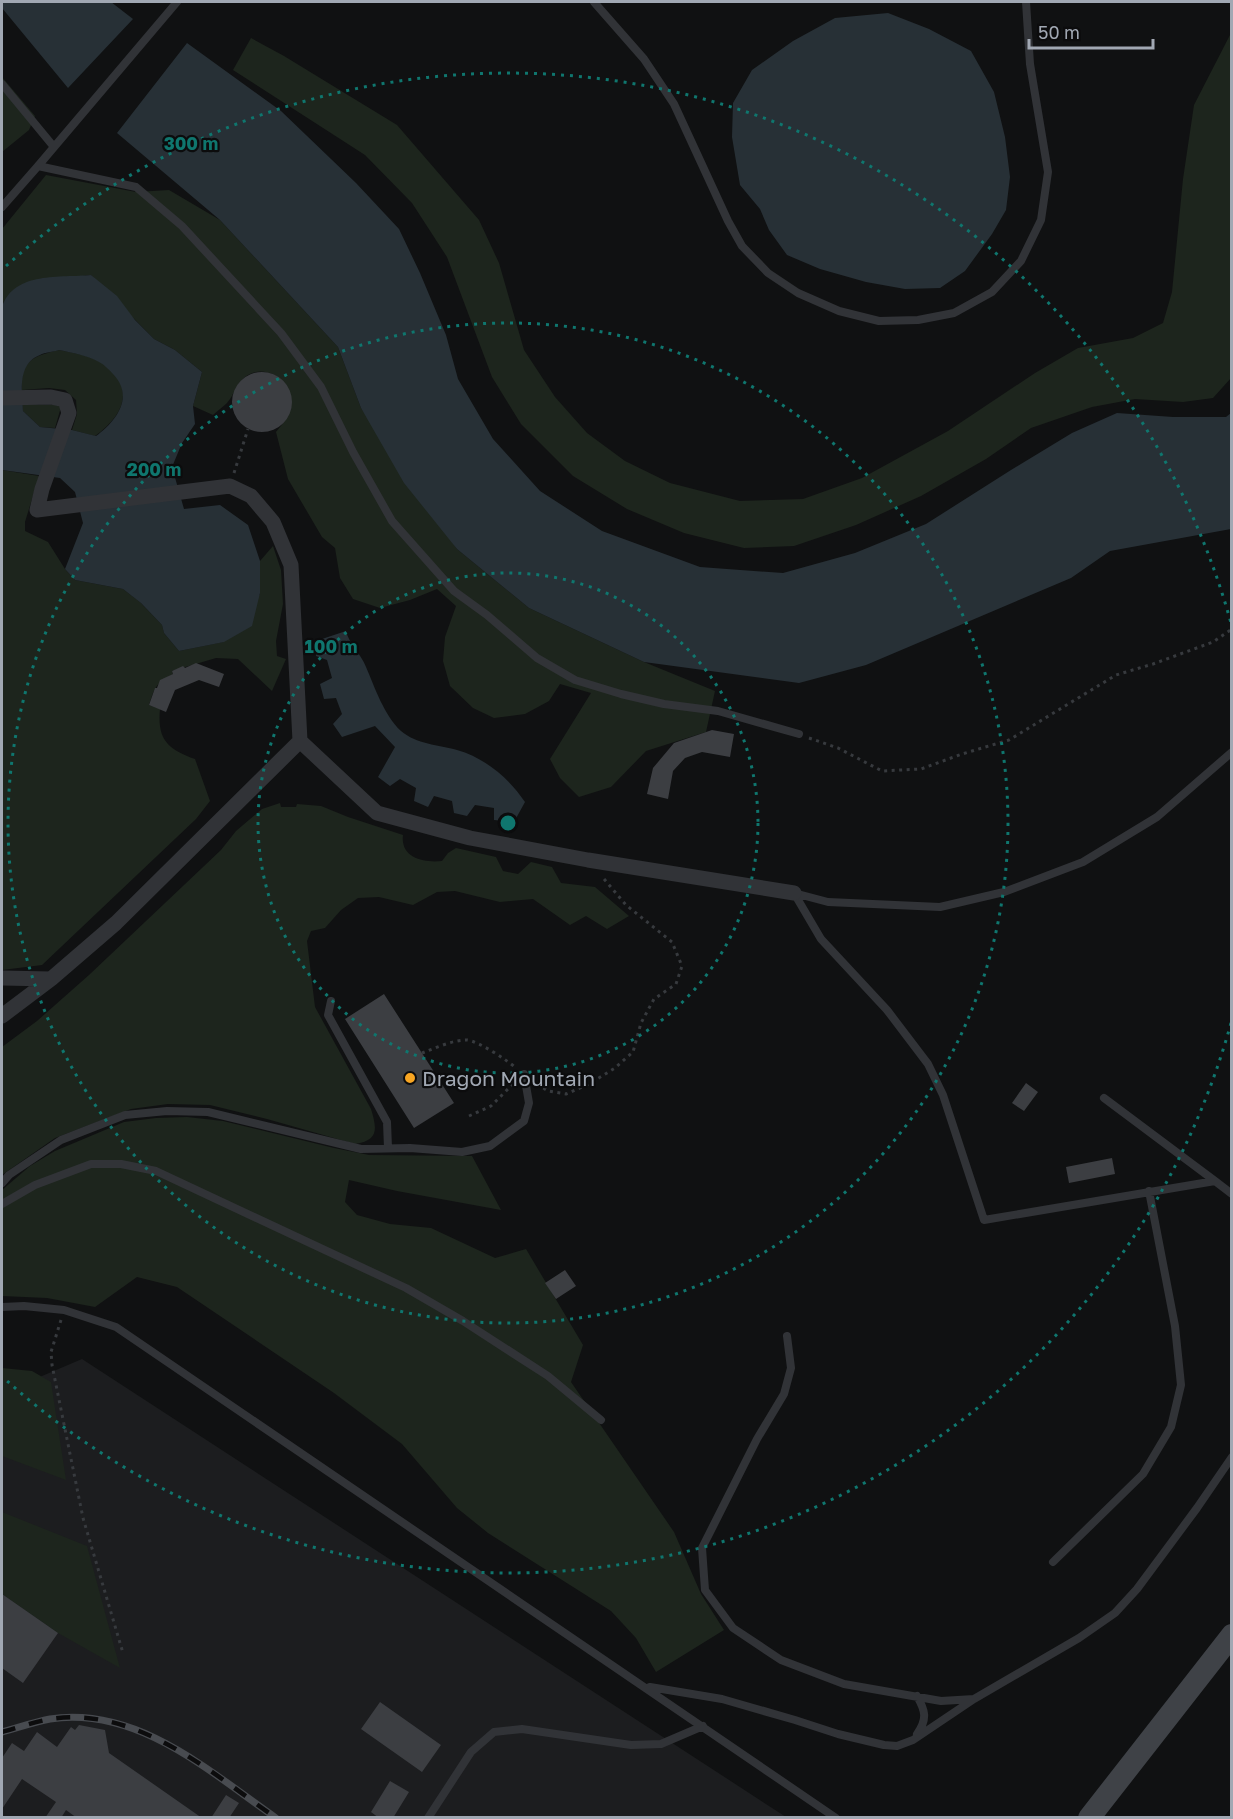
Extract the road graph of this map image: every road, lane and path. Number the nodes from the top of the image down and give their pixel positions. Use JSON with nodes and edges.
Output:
{"nodes":[{"id":1,"x":177,"y":2,"type":"edge"},
{"id":2,"x":594,"y":2,"type":"edge"},
{"id":3,"x":1026,"y":2,"type":"edge"},
{"id":4,"x":2,"y":84,"type":"edge"},
{"id":5,"x":54,"y":147,"type":"junction"},
{"id":6,"x":38,"y":166,"type":"junction"},
{"id":7,"x":2,"y":207,"type":"edge"},
{"id":8,"x":2,"y":398,"type":"edge"},
{"id":9,"x":249,"y":429,"type":"dead end"},
{"id":10,"x":230,"y":486,"type":"junction"},
{"id":11,"x":1232,"y":629,"type":"edge"},
{"id":12,"x":799,"y":734,"type":"joint"},
{"id":13,"x":300,"y":741,"type":"junction"},
{"id":14,"x":1232,"y":752,"type":"edge"},
{"id":15,"x":588,"y":860,"type":"junction"},
{"id":16,"x":794,"y":893,"type":"junction"},
{"id":17,"x":2,"y":978,"type":"edge"},
{"id":18,"x":51,"y":979,"type":"junction"},
{"id":19,"x":331,"y":1001,"type":"dead end"},
{"id":20,"x":2,"y":1016,"type":"edge"},
{"id":21,"x":422,"y":1053,"type":"dead end"},
{"id":22,"x":524,"y":1074,"type":"junction"},
{"id":23,"x":1104,"y":1098,"type":"dead end"},
{"id":24,"x":469,"y":1116,"type":"dead end"},
{"id":25,"x":388,"y":1148,"type":"junction"},
{"id":26,"x":1215,"y":1181,"type":"junction"},
{"id":27,"x":2,"y":1183,"type":"edge"},
{"id":28,"x":1149,"y":1191,"type":"junction"},
{"id":29,"x":1232,"y":1194,"type":"edge"},
{"id":30,"x":2,"y":1204,"type":"edge"},
{"id":31,"x":2,"y":1307,"type":"edge"},
{"id":32,"x":64,"y":1310,"type":"junction"},
{"id":33,"x":787,"y":1336,"type":"dead end"},
{"id":34,"x":601,"y":1420,"type":"dead end"},
{"id":35,"x":1232,"y":1457,"type":"edge"},
{"id":36,"x":1053,"y":1563,"type":"dead end"},
{"id":37,"x":1232,"y":1635,"type":"edge"},
{"id":38,"x":123,"y":1653,"type":"dead end"},
{"id":39,"x":646,"y":1687,"type":"junction"},
{"id":40,"x":917,"y":1696,"type":"junction"},
{"id":41,"x":974,"y":1699,"type":"junction"},
{"id":42,"x":703,"y":1726,"type":"junction"},
{"id":43,"x":913,"y":1740,"type":"junction"},
{"id":44,"x":428,"y":1818,"type":"edge"},
{"id":45,"x":837,"y":1818,"type":"edge"},
{"id":46,"x":1089,"y":1818,"type":"edge"}],
"edges":[{"from":1,"to":5,"type":"lane"},
{"from":2,"to":3,"type":"lane"},
{"from":4,"to":5,"type":"lane"},
{"from":5,"to":6,"type":"lane"},
{"from":6,"to":7,"type":"lane"},
{"from":6,"to":12,"type":"lane"},
{"from":8,"to":10,"type":"street"},
{"from":9,"to":10,"type":"path"},
{"from":10,"to":13,"type":"street"},
{"from":11,"to":12,"type":"path"},
{"from":13,"to":15,"type":"street"},
{"from":13,"to":18,"type":"street"},
{"from":14,"to":16,"type":"lane"},
{"from":15,"to":16,"type":"street"},
{"from":15,"to":22,"type":"path"},
{"from":16,"to":28,"type":"lane"},
{"from":17,"to":18,"type":"street"},
{"from":18,"to":20,"type":"street"},
{"from":19,"to":25,"type":"lane"},
{"from":21,"to":22,"type":"path"},
{"from":22,"to":24,"type":"path"},
{"from":22,"to":25,"type":"lane"},
{"from":23,"to":26,"type":"lane"},
{"from":25,"to":27,"type":"lane"},
{"from":26,"to":28,"type":"lane"},
{"from":26,"to":29,"type":"lane"},
{"from":28,"to":36,"type":"lane"},
{"from":30,"to":34,"type":"lane"},
{"from":31,"to":32,"type":"lane"},
{"from":32,"to":38,"type":"path"},
{"from":32,"to":39,"type":"lane"},
{"from":33,"to":40,"type":"lane"},
{"from":35,"to":41,"type":"lane"},
{"from":37,"to":46,"type":"main road"},
{"from":39,"to":42,"type":"lane"},
{"from":39,"to":43,"type":"lane"},
{"from":40,"to":41,"type":"lane"},
{"from":40,"to":43,"type":"lane"},
{"from":41,"to":43,"type":"lane"},
{"from":42,"to":44,"type":"lane"},
{"from":42,"to":45,"type":"lane"}]}
